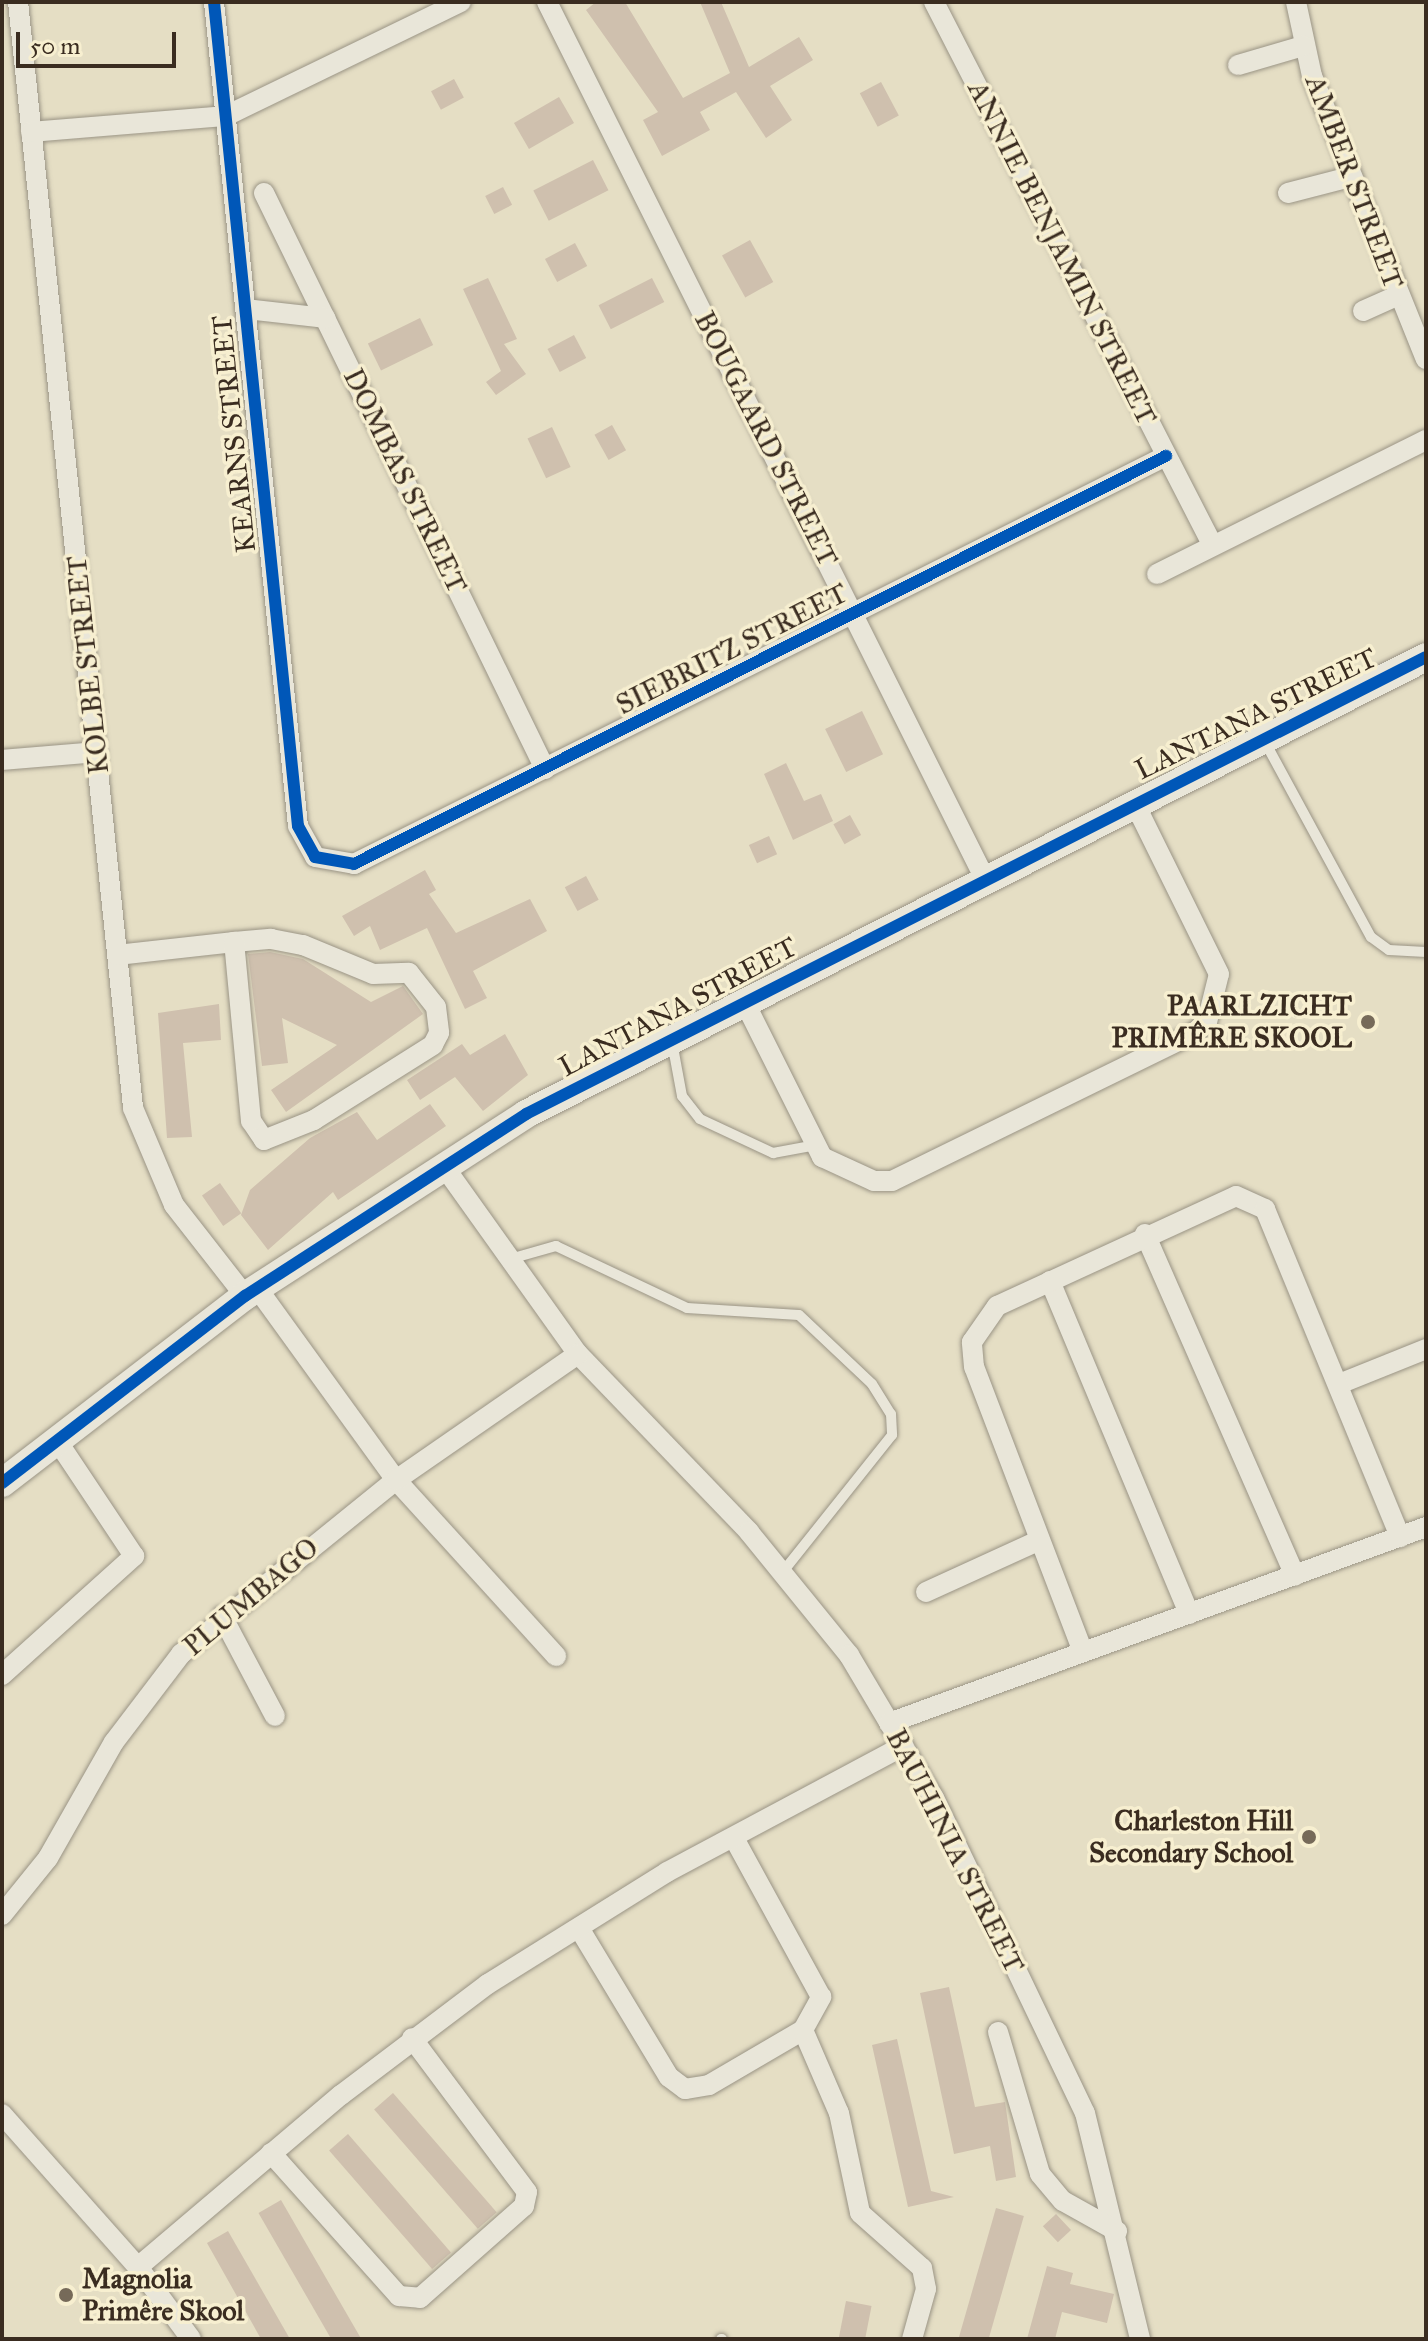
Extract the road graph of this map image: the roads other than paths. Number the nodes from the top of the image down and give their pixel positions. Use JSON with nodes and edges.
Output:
{"nodes":[{"id":1,"x":18,"y":2,"type":"edge"},
{"id":2,"x":214,"y":2,"type":"edge"},
{"id":3,"x":461,"y":2,"type":"edge"},
{"id":4,"x":547,"y":2,"type":"edge"},
{"id":5,"x":934,"y":2,"type":"edge"},
{"id":6,"x":1296,"y":2,"type":"edge"},
{"id":7,"x":1303,"y":46,"type":"junction"},
{"id":8,"x":1238,"y":65,"type":"dead end"},
{"id":9,"x":226,"y":116,"type":"junction"},
{"id":10,"x":31,"y":132,"type":"junction"},
{"id":11,"x":1350,"y":177,"type":"junction"},
{"id":12,"x":264,"y":193,"type":"dead end"},
{"id":13,"x":1288,"y":193,"type":"dead end"},
{"id":14,"x":1397,"y":296,"type":"junction"},
{"id":15,"x":246,"y":309,"type":"junction"},
{"id":16,"x":1363,"y":311,"type":"dead end"},
{"id":17,"x":325,"y":318,"type":"junction"},
{"id":18,"x":1426,"y":359,"type":"edge"},
{"id":19,"x":1426,"y":440,"type":"edge"},
{"id":20,"x":1166,"y":456,"type":"junction"},
{"id":21,"x":1213,"y":546,"type":"junction"},
{"id":22,"x":1157,"y":574,"type":"dead end"},
{"id":23,"x":854,"y":615,"type":"junction"},
{"id":24,"x":1426,"y":657,"type":"edge"},
{"id":25,"x":1263,"y":737,"type":"junction"},
{"id":26,"x":97,"y":752,"type":"junction"},
{"id":27,"x":2,"y":760,"type":"edge"},
{"id":28,"x":545,"y":769,"type":"junction"},
{"id":29,"x":1134,"y":802,"type":"junction"},
{"id":30,"x":315,"y":857,"type":"joint"},
{"id":31,"x":984,"y":877,"type":"junction"},
{"id":32,"x":234,"y":942,"type":"junction"},
{"id":33,"x":1426,"y":952,"type":"edge"},
{"id":34,"x":117,"y":955,"type":"junction"},
{"id":35,"x":743,"y":999,"type":"junction"},
{"id":36,"x":671,"y":1036,"type":"junction"},
{"id":37,"x":816,"y":1145,"type":"junction"},
{"id":38,"x":443,"y":1165,"type":"junction"},
{"id":39,"x":1145,"y":1234,"type":"junction"},
{"id":40,"x":510,"y":1259,"type":"junction"},
{"id":41,"x":1050,"y":1281,"type":"junction"},
{"id":42,"x":251,"y":1292,"type":"junction"},
{"id":43,"x":1426,"y":1349,"type":"edge"},
{"id":44,"x":578,"y":1354,"type":"junction"},
{"id":45,"x":1339,"y":1384,"type":"junction"},
{"id":46,"x":58,"y":1442,"type":"junction"},
{"id":47,"x":396,"y":1480,"type":"junction"},
{"id":48,"x":2,"y":1483,"type":"edge"},
{"id":49,"x":1426,"y":1527,"type":"edge"},
{"id":50,"x":1400,"y":1537,"type":"junction"},
{"id":51,"x":1040,"y":1540,"type":"junction"},
{"id":52,"x":782,"y":1573,"type":"junction"},
{"id":53,"x":1295,"y":1575,"type":"junction"},
{"id":54,"x":926,"y":1592,"type":"dead end"},
{"id":55,"x":1189,"y":1614,"type":"junction"},
{"id":56,"x":222,"y":1616,"type":"junction"},
{"id":57,"x":1083,"y":1652,"type":"junction"},
{"id":58,"x":556,"y":1656,"type":"dead end"},
{"id":59,"x":2,"y":1675,"type":"edge"},
{"id":60,"x":275,"y":1716,"type":"dead end"},
{"id":61,"x":889,"y":1723,"type":"junction"},
{"id":62,"x":903,"y":1746,"type":"junction"},
{"id":63,"x":734,"y":1838,"type":"junction"},
{"id":64,"x":2,"y":1915,"type":"edge"},
{"id":65,"x":579,"y":1928,"type":"junction"},
{"id":66,"x":803,"y":2030,"type":"junction"},
{"id":67,"x":998,"y":2032,"type":"dead end"},
{"id":68,"x":412,"y":2038,"type":"junction"},
{"id":69,"x":2,"y":2114,"type":"edge"},
{"id":70,"x":271,"y":2153,"type":"junction"},
{"id":71,"x":1117,"y":2231,"type":"junction"},
{"id":72,"x":138,"y":2267,"type":"junction"},
{"id":73,"x":191,"y":2339,"type":"edge"},
{"id":74,"x":912,"y":2339,"type":"edge"},
{"id":75,"x":1140,"y":2339,"type":"edge"}],
"edges":[{"from":1,"to":10,"type":"street","name":"KOLBE STREET"},
{"from":2,"to":9,"type":"street","name":"KEARNS STREET"},
{"from":3,"to":9,"type":"street"},
{"from":4,"to":23,"type":"street","name":"BOUGAARD STREET"},
{"from":5,"to":20,"type":"street","name":"ANNIE BENJAMIN STREET"},
{"from":6,"to":7,"type":"street","name":"AMBER STREET"},
{"from":7,"to":8,"type":"street"},
{"from":7,"to":11,"type":"street","name":"AMBER STREET"},
{"from":9,"to":10,"type":"street"},
{"from":9,"to":15,"type":"street","name":"KEARNS STREET"},
{"from":10,"to":26,"type":"street","name":"KOLBE STREET"},
{"from":11,"to":13,"type":"street"},
{"from":11,"to":14,"type":"street","name":"AMBER STREET"},
{"from":12,"to":17,"type":"street","name":"DOMBAS STREET"},
{"from":14,"to":16,"type":"street"},
{"from":14,"to":18,"type":"street","name":"AMBER STREET"},
{"from":15,"to":17,"type":"street"},
{"from":15,"to":30,"type":"street","name":"KEARNS STREET"},
{"from":17,"to":28,"type":"street","name":"DOMBAS STREET"},
{"from":19,"to":21,"type":"street"},
{"from":20,"to":21,"type":"street","name":"ANNIE BENJAMIN STREET"},
{"from":20,"to":23,"type":"street","name":"SIEBRITZ STREET"},
{"from":21,"to":22,"type":"street"},
{"from":23,"to":28,"type":"street","name":"SIEBRITZ STREET"},
{"from":23,"to":31,"type":"street","name":"BOUGAARD STREET"},
{"from":24,"to":25,"type":"street","name":"LANTANA STREET"},
{"from":25,"to":29,"type":"street","name":"LANTANA STREET"},
{"from":25,"to":33,"type":"lane"},
{"from":26,"to":27,"type":"street"},
{"from":26,"to":34,"type":"street","name":"KOLBE STREET"},
{"from":28,"to":30,"type":"street","name":"SIEBRITZ STREET"},
{"from":29,"to":31,"type":"street","name":"LANTANA STREET"},
{"from":29,"to":37,"type":"street"},
{"from":31,"to":35,"type":"street","name":"LANTANA STREET"},
{"from":32,"to":32,"type":"street"},
{"from":32,"to":34,"type":"street"},
{"from":34,"to":42,"type":"street","name":"KOLBE STREET"},
{"from":35,"to":36,"type":"street","name":"LANTANA STREET"},
{"from":35,"to":37,"type":"street"},
{"from":36,"to":37,"type":"lane"},
{"from":36,"to":38,"type":"street","name":"LANTANA STREET"},
{"from":38,"to":40,"type":"street","name":"BAUHINIA STREET"},
{"from":38,"to":42,"type":"street","name":"LANTANA STREET"},
{"from":39,"to":41,"type":"street"},
{"from":39,"to":45,"type":"street"},
{"from":39,"to":53,"type":"street"},
{"from":40,"to":44,"type":"street","name":"BAUHINIA STREET"},
{"from":40,"to":52,"type":"lane"},
{"from":41,"to":51,"type":"street"},
{"from":41,"to":55,"type":"street"},
{"from":42,"to":46,"type":"street","name":"LANTANA STREET"},
{"from":42,"to":47,"type":"street","name":"KOLBE STREET"},
{"from":43,"to":45,"type":"street"},
{"from":44,"to":47,"type":"street","name":"PLUMBAGO"},
{"from":44,"to":52,"type":"street","name":"BAUHINIA STREET"},
{"from":45,"to":50,"type":"street"},
{"from":46,"to":48,"type":"street","name":"LANTANA STREET"},
{"from":46,"to":59,"type":"street"},
{"from":47,"to":56,"type":"street","name":"PLUMBAGO"},
{"from":47,"to":58,"type":"street","name":"KOLBE STREET"},
{"from":49,"to":50,"type":"street"},
{"from":50,"to":53,"type":"street"},
{"from":51,"to":54,"type":"street"},
{"from":51,"to":57,"type":"street"},
{"from":52,"to":61,"type":"street","name":"BAUHINIA STREET"},
{"from":53,"to":55,"type":"street"},
{"from":55,"to":57,"type":"street"},
{"from":56,"to":60,"type":"street"},
{"from":56,"to":64,"type":"street","name":"PLUMBAGO"},
{"from":57,"to":61,"type":"street"},
{"from":61,"to":62,"type":"street","name":"BAUHINIA STREET"},
{"from":62,"to":63,"type":"street"},
{"from":62,"to":71,"type":"street","name":"BAUHINIA STREET"},
{"from":63,"to":65,"type":"street"},
{"from":63,"to":66,"type":"street"},
{"from":65,"to":66,"type":"street"},
{"from":65,"to":68,"type":"street"},
{"from":66,"to":74,"type":"street"},
{"from":67,"to":71,"type":"street"},
{"from":68,"to":70,"type":"street"},
{"from":68,"to":70,"type":"street"},
{"from":69,"to":72,"type":"street"},
{"from":70,"to":72,"type":"street"},
{"from":71,"to":75,"type":"street","name":"BAUHINIA STREET"},
{"from":72,"to":73,"type":"street"}]}
